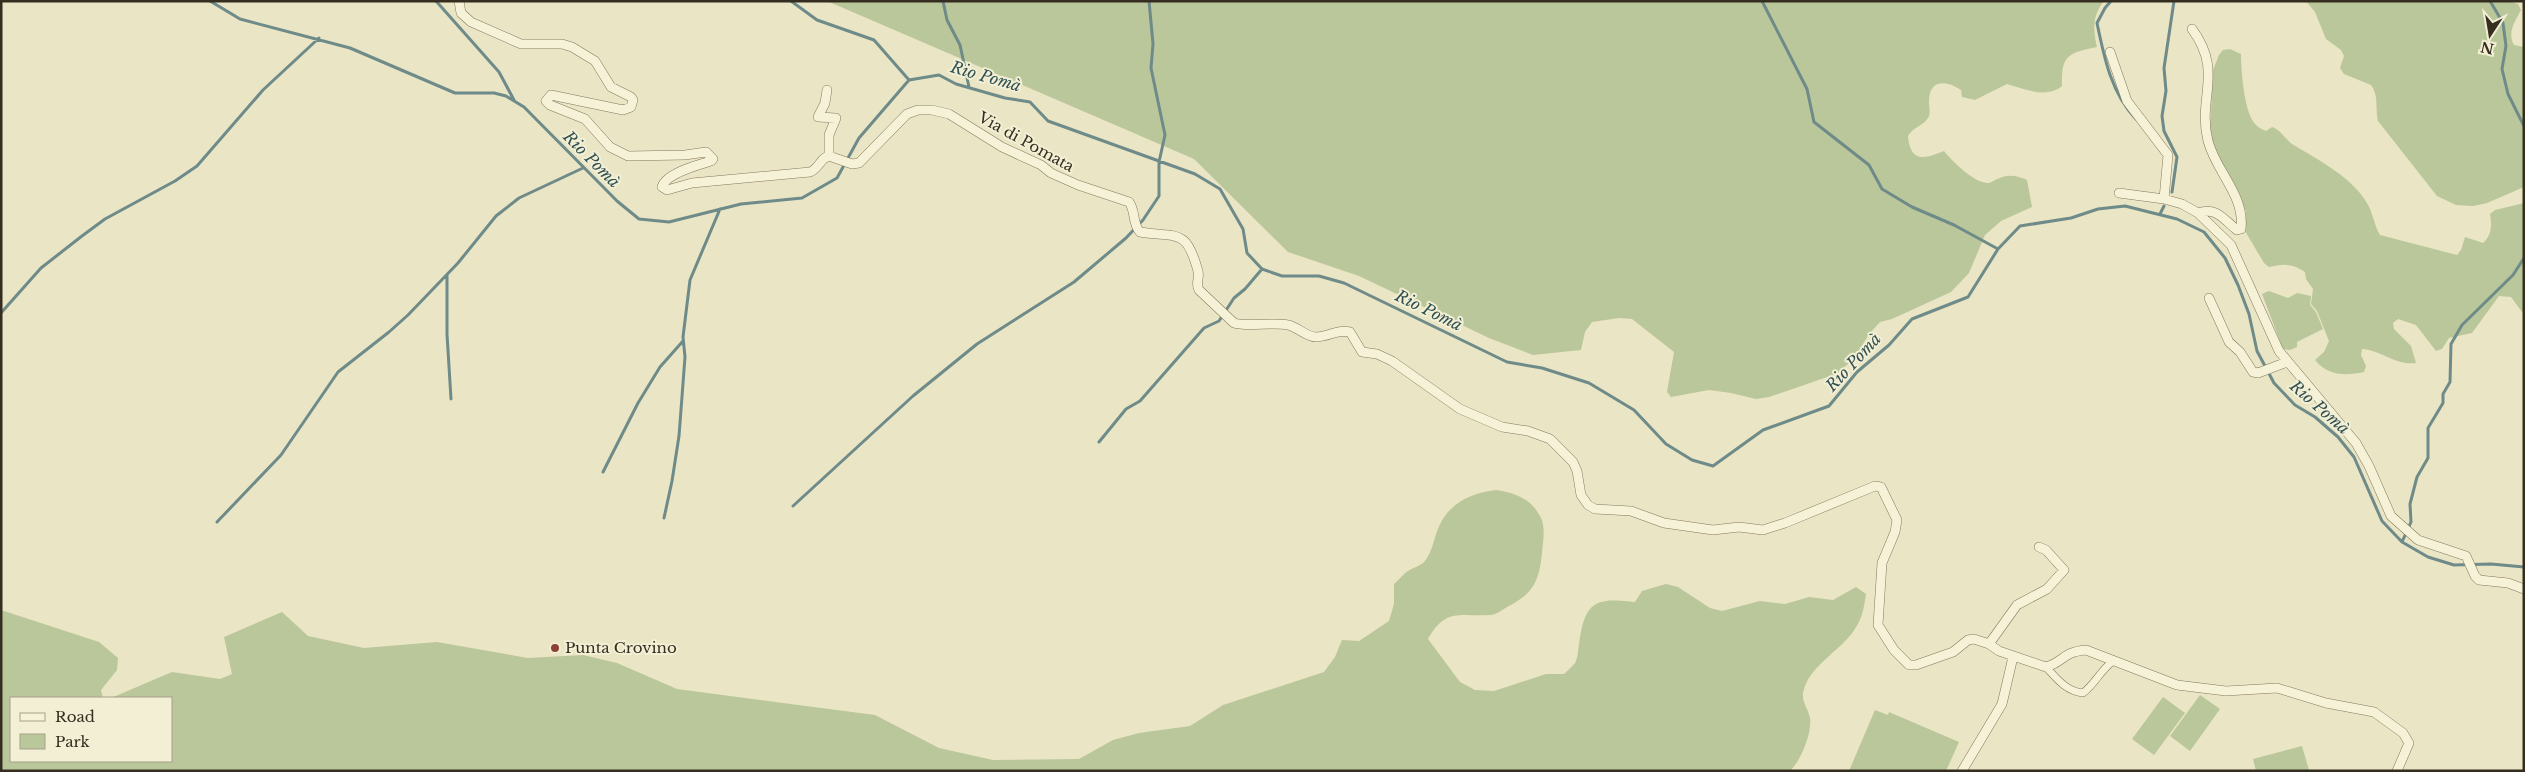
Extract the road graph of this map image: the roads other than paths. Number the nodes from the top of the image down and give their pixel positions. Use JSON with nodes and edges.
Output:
{"nodes":[{"id":1,"x":458,"y":1,"type":"edge"},
{"id":2,"x":2192,"y":29,"type":"dead end"},
{"id":3,"x":2110,"y":52,"type":"dead end"},
{"id":4,"x":826,"y":90,"type":"dead end"},
{"id":5,"x":833,"y":157,"type":"junction"},
{"id":6,"x":2118,"y":193,"type":"dead end"},
{"id":7,"x":2164,"y":199,"type":"junction"},
{"id":8,"x":2198,"y":213,"type":"junction"},
{"id":9,"x":2210,"y":298,"type":"dead end"},
{"id":10,"x":2288,"y":362,"type":"junction"},
{"id":11,"x":2039,"y":547,"type":"dead end"},
{"id":12,"x":2524,"y":589,"type":"edge"},
{"id":13,"x":1989,"y":644,"type":"junction"},
{"id":14,"x":2013,"y":657,"type":"junction"},
{"id":15,"x":2113,"y":662,"type":"junction"},
{"id":16,"x":2046,"y":667,"type":"junction"},
{"id":17,"x":1962,"y":771,"type":"edge"},
{"id":18,"x":2397,"y":771,"type":"edge"}],
"edges":[{"from":1,"to":5,"type":"street"},
{"from":2,"to":8,"type":"street"},
{"from":3,"to":7,"type":"street"},
{"from":4,"to":5,"type":"street"},
{"from":5,"to":13,"type":"street","name":"Via di Pomata"},
{"from":6,"to":7,"type":"street"},
{"from":7,"to":8,"type":"street"},
{"from":8,"to":10,"type":"street"},
{"from":9,"to":10,"type":"street"},
{"from":10,"to":12,"type":"street"},
{"from":11,"to":13,"type":"street"},
{"from":13,"to":14,"type":"street","name":"Via di Pomata"},
{"from":14,"to":16,"type":"street","name":"Via di Pomata"},
{"from":14,"to":17,"type":"street"},
{"from":15,"to":16,"type":"street"},
{"from":15,"to":16,"type":"street"},
{"from":15,"to":18,"type":"street"}]}
